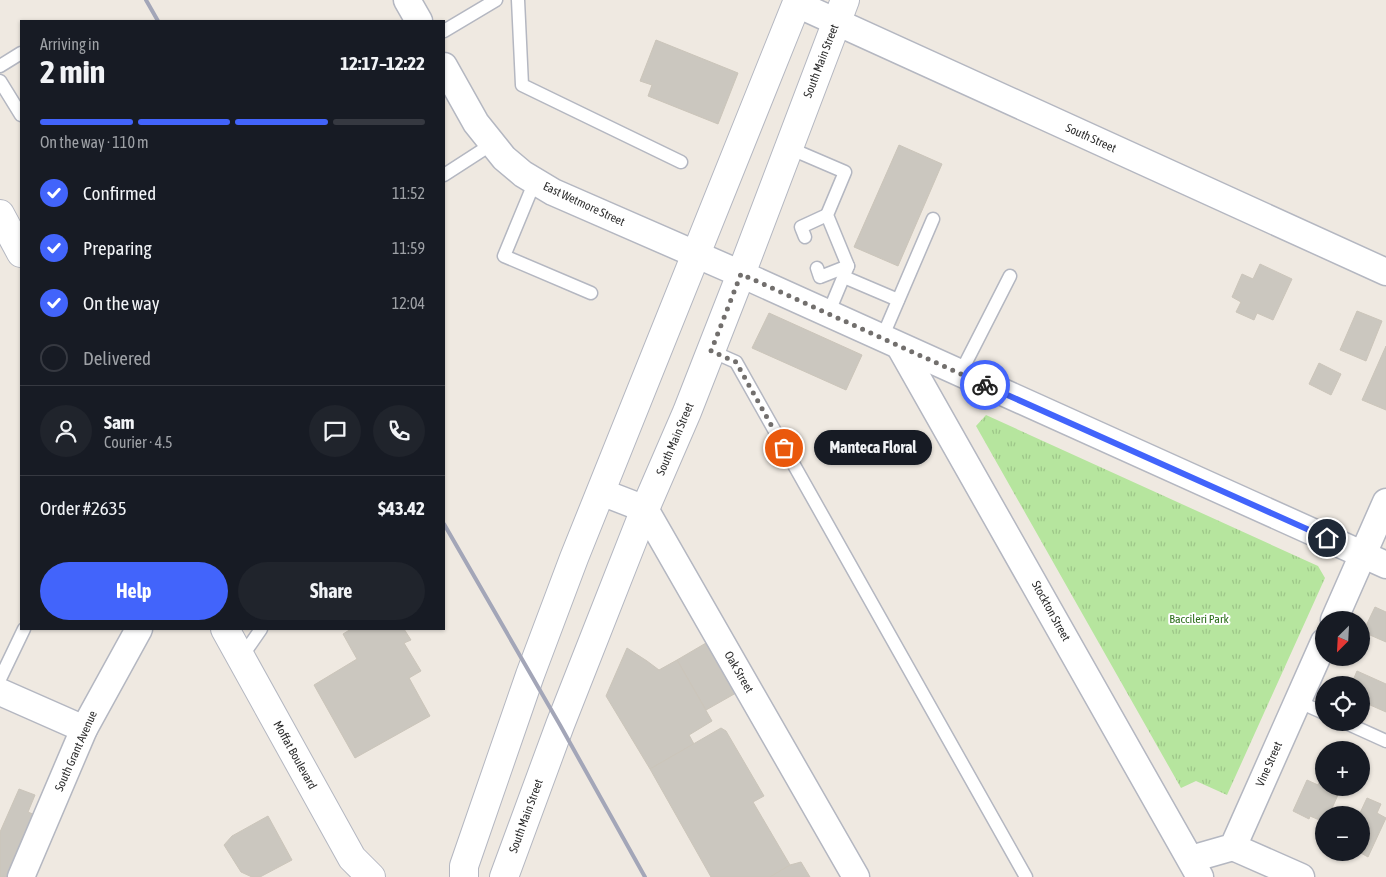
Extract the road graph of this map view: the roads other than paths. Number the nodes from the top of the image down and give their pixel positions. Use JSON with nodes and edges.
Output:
{"nodes":[{"id":1,"x":407,"y":0,"type":"edge"},
{"id":2,"x":496,"y":0,"type":"edge"},
{"id":3,"x":518,"y":0,"type":"edge"},
{"id":4,"x":797,"y":2,"type":"edge"},
{"id":5,"x":840,"y":11,"type":"edge"},
{"id":6,"x":418,"y":20,"type":"edge"},
{"id":7,"x":445,"y":30,"type":"edge"},
{"id":8,"x":20,"y":54,"type":"edge"},
{"id":9,"x":0,"y":66,"type":"edge"},
{"id":10,"x":445,"y":68,"type":"edge"},
{"id":11,"x":0,"y":82,"type":"edge"},
{"id":12,"x":20,"y":113,"type":"edge"},
{"id":13,"x":492,"y":144,"type":"junction"},
{"id":14,"x":789,"y":148,"type":"junction"},
{"id":15,"x":681,"y":162,"type":"dead end"},
{"id":16,"x":445,"y":174,"type":"edge"},
{"id":17,"x":535,"y":181,"type":"junction"},
{"id":18,"x":827,"y":215,"type":"junction"},
{"id":19,"x":933,"y":219,"type":"dead end"},
{"id":20,"x":2,"y":225,"type":"edge"},
{"id":21,"x":805,"y":237,"type":"dead end"},
{"id":22,"x":20,"y":252,"type":"edge"},
{"id":23,"x":696,"y":254,"type":"junction"},
{"id":24,"x":817,"y":268,"type":"dead end"},
{"id":25,"x":846,"y":271,"type":"junction"},
{"id":26,"x":1386,"y":272,"type":"edge"},
{"id":27,"x":741,"y":274,"type":"junction"},
{"id":28,"x":1010,"y":276,"type":"dead end"},
{"id":29,"x":591,"y":293,"type":"dead end"},
{"id":30,"x":898,"y":300,"type":"junction"},
{"id":31,"x":828,"y":314,"type":"junction"},
{"id":32,"x":891,"y":343,"type":"junction"},
{"id":33,"x":711,"y":351,"type":"junction"},
{"id":34,"x":960,"y":374,"type":"junction"},
{"id":35,"x":601,"y":492,"type":"junction"},
{"id":36,"x":1386,"y":502,"type":"edge"},
{"id":37,"x":646,"y":509,"type":"junction"},
{"id":38,"x":1363,"y":555,"type":"junction"},
{"id":39,"x":1386,"y":565,"type":"edge"},
{"id":40,"x":1338,"y":611,"type":"edge"},
{"id":41,"x":24,"y":630,"type":"edge"},
{"id":42,"x":138,"y":630,"type":"edge"},
{"id":43,"x":226,"y":630,"type":"edge"},
{"id":44,"x":259,"y":630,"type":"edge"},
{"id":45,"x":241,"y":658,"type":"junction"},
{"id":46,"x":1315,"y":662,"type":"edge"},
{"id":47,"x":0,"y":679,"type":"edge"},
{"id":48,"x":0,"y":692,"type":"edge"},
{"id":49,"x":1297,"y":701,"type":"junction"},
{"id":50,"x":1315,"y":709,"type":"edge"},
{"id":51,"x":84,"y":728,"type":"junction"},
{"id":52,"x":1364,"y":731,"type":"edge"},
{"id":53,"x":1386,"y":741,"type":"edge"},
{"id":54,"x":1233,"y":846,"type":"junction"},
{"id":55,"x":1196,"y":868,"type":"edge"},
{"id":56,"x":21,"y":877,"type":"edge"},
{"id":57,"x":371,"y":877,"type":"edge"},
{"id":58,"x":464,"y":877,"type":"edge"},
{"id":59,"x":504,"y":877,"type":"edge"},
{"id":60,"x":856,"y":877,"type":"edge"},
{"id":61,"x":1026,"y":877,"type":"edge"},
{"id":62,"x":1301,"y":877,"type":"edge"}],
"edges":[{"from":1,"to":6,"type":"street"},
{"from":2,"to":7,"type":"lane"},
{"from":3,"to":15,"type":"lane"},
{"from":4,"to":5,"type":"street","name":"South Street"},
{"from":4,"to":23,"type":"main road"},
{"from":5,"to":14,"type":"main road","name":"South Main Street"},
{"from":5,"to":26,"type":"street","name":"South Street"},
{"from":8,"to":9,"type":"lane"},
{"from":10,"to":13,"type":"street","name":"East Wetmore Street"},
{"from":11,"to":12,"type":"lane"},
{"from":13,"to":16,"type":"lane"},
{"from":13,"to":17,"type":"street","name":"East Wetmore Street"},
{"from":14,"to":18,"type":"lane"},
{"from":14,"to":27,"type":"main road","name":"South Main Street"},
{"from":17,"to":23,"type":"street","name":"East Wetmore Street"},
{"from":17,"to":29,"type":"lane"},
{"from":18,"to":21,"type":"lane"},
{"from":18,"to":25,"type":"lane"},
{"from":19,"to":30,"type":"lane"},
{"from":20,"to":22,"type":"main road"},
{"from":23,"to":27,"type":"street","name":"East Wetmore Street"},
{"from":23,"to":35,"type":"main road"},
{"from":24,"to":25,"type":"lane"},
{"from":25,"to":30,"type":"lane"},
{"from":25,"to":31,"type":"lane"},
{"from":27,"to":31,"type":"street","name":"East Wetmore Street"},
{"from":27,"to":33,"type":"main road","name":"South Main Street"},
{"from":28,"to":34,"type":"lane"},
{"from":30,"to":32,"type":"lane"},
{"from":31,"to":32,"type":"street","name":"East Wetmore Street"},
{"from":32,"to":34,"type":"street","name":"East Wetmore Street"},
{"from":32,"to":55,"type":"street","name":"Stockton Street"},
{"from":33,"to":37,"type":"main road","name":"South Main Street"},
{"from":33,"to":61,"type":"lane"},
{"from":34,"to":38,"type":"street","name":"East Wetmore Street"},
{"from":35,"to":37,"type":"street"},
{"from":35,"to":58,"type":"main road"},
{"from":36,"to":38,"type":"street"},
{"from":37,"to":59,"type":"main road","name":"South Main Street"},
{"from":37,"to":60,"type":"street","name":"Oak Street"},
{"from":38,"to":39,"type":"street","name":"East Wetmore Street"},
{"from":38,"to":40,"type":"street"},
{"from":41,"to":47,"type":"lane"},
{"from":42,"to":51,"type":"street","name":"South Grant Avenue"},
{"from":43,"to":45,"type":"main road","name":"Moffat Boulevard"},
{"from":44,"to":45,"type":"lane"},
{"from":45,"to":57,"type":"main road","name":"Moffat Boulevard"},
{"from":46,"to":49,"type":"street","name":"Vine Street"},
{"from":48,"to":51,"type":"street"},
{"from":49,"to":50,"type":"lane"},
{"from":49,"to":54,"type":"street","name":"Vine Street"},
{"from":51,"to":56,"type":"street","name":"South Grant Avenue"},
{"from":52,"to":53,"type":"lane"},
{"from":54,"to":55,"type":"street"},
{"from":54,"to":62,"type":"street"}]}
